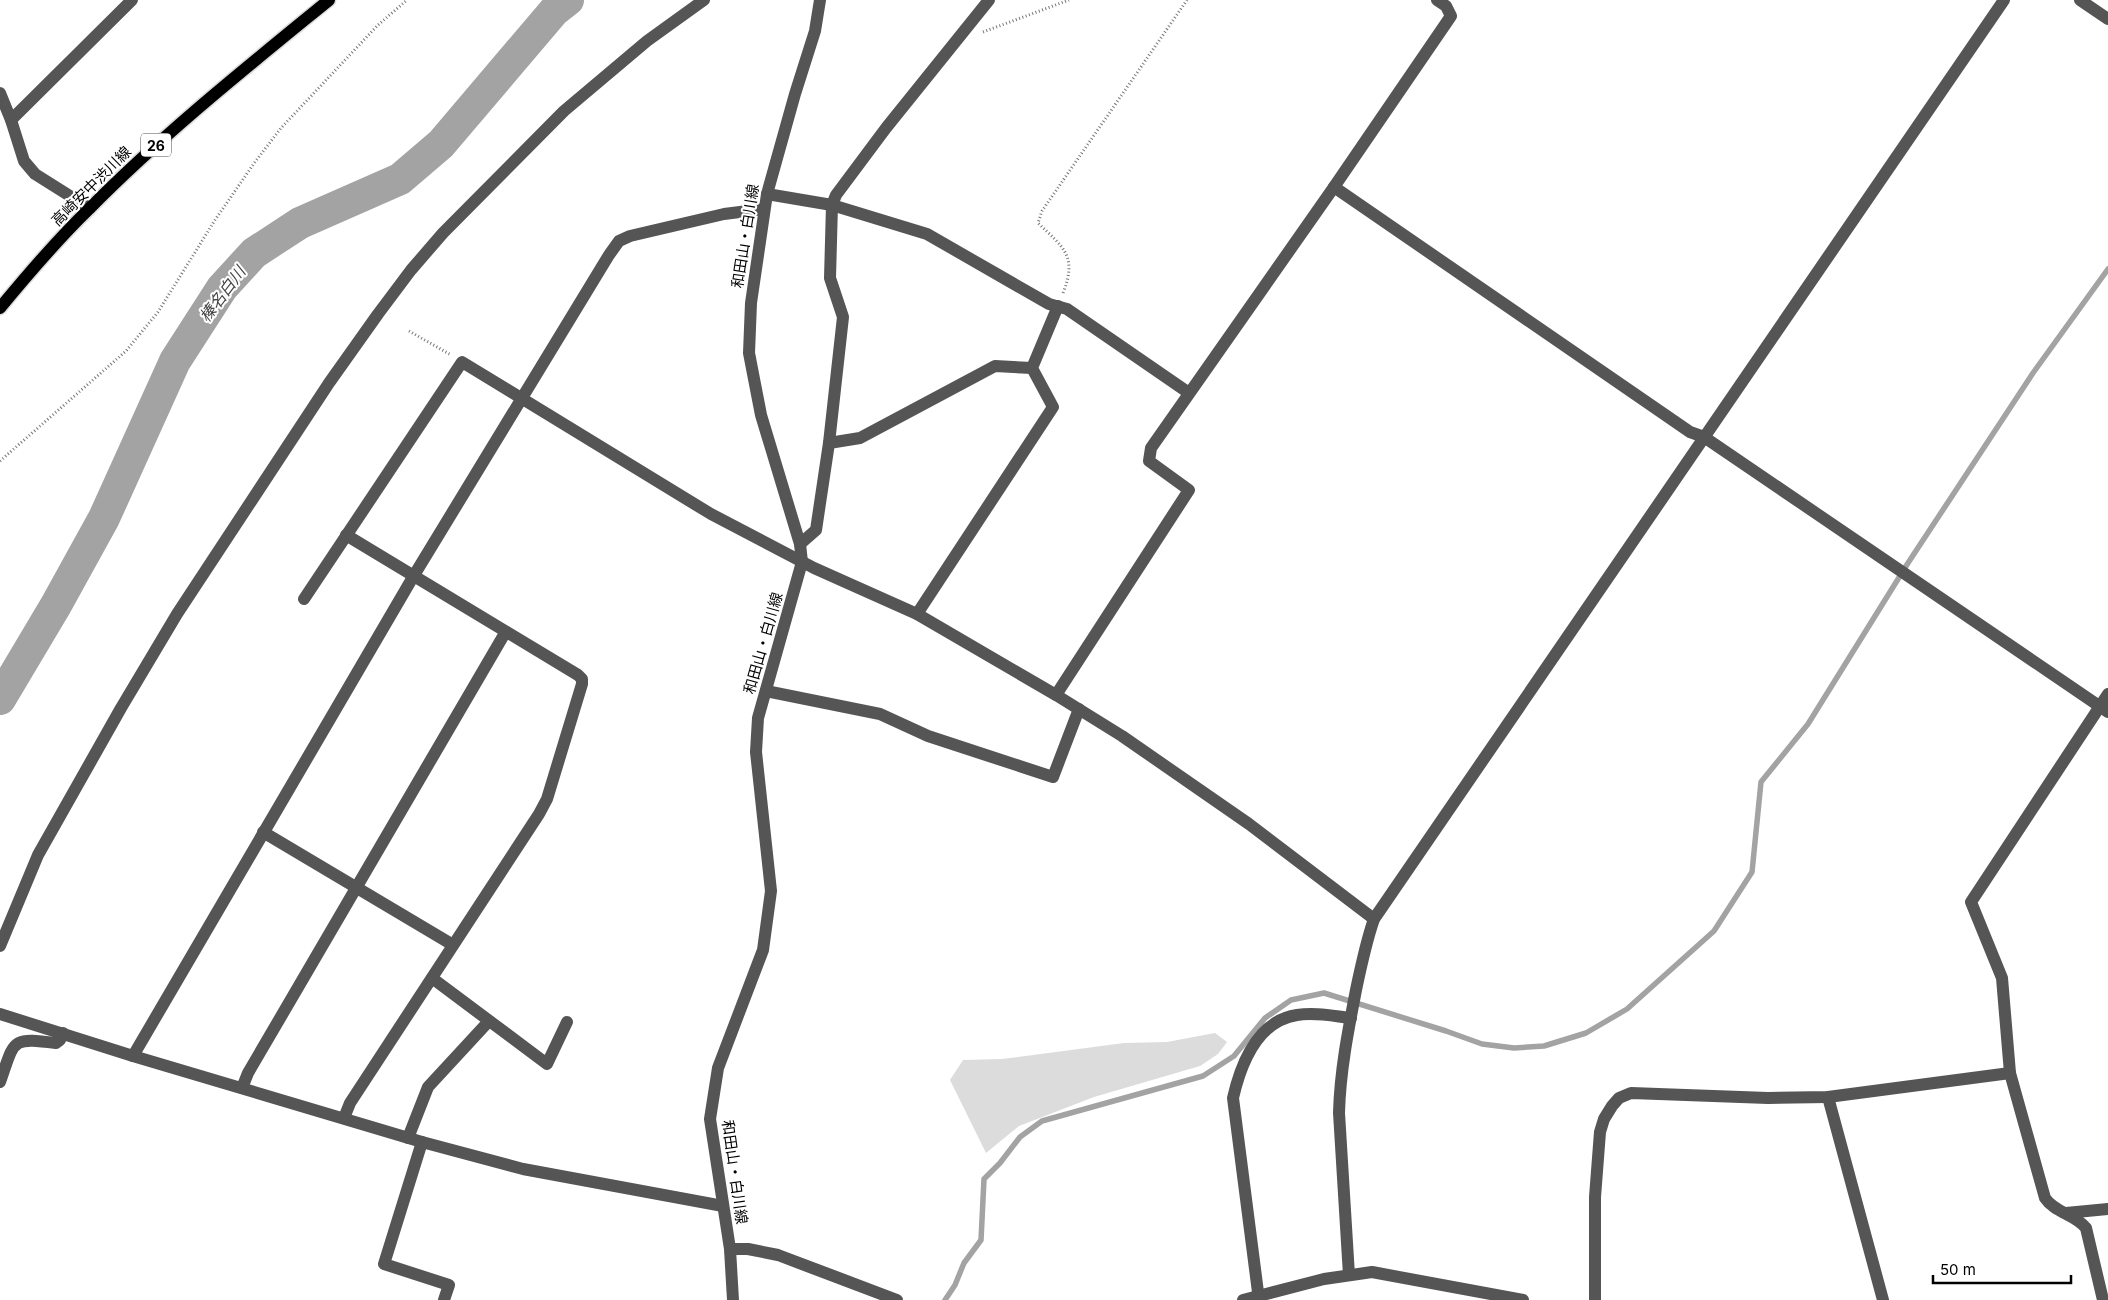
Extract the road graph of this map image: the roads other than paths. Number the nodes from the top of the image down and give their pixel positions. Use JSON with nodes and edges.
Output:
{"nodes":[{"id":1,"x":329,"y":0,"type":"edge"},
{"id":2,"x":704,"y":0,"type":"edge"},
{"id":3,"x":820,"y":0,"type":"edge"},
{"id":4,"x":989,"y":0,"type":"edge"},
{"id":5,"x":1437,"y":0,"type":"edge"},
{"id":6,"x":2004,"y":0,"type":"edge"},
{"id":7,"x":2080,"y":0,"type":"edge"},
{"id":8,"x":123,"y":3,"type":"edge"},
{"id":9,"x":2108,"y":19,"type":"edge"},
{"id":10,"x":0,"y":94,"type":"edge"},
{"id":11,"x":12,"y":120,"type":"junction"},
{"id":12,"x":1334,"y":187,"type":"junction"},
{"id":13,"x":767,"y":194,"type":"junction"},
{"id":14,"x":832,"y":205,"type":"junction"},
{"id":15,"x":89,"y":208,"type":"junction"},
{"id":16,"x":764,"y":209,"type":"junction"},
{"id":17,"x":1058,"y":306,"type":"junction"},
{"id":18,"x":0,"y":308,"type":"edge"},
{"id":19,"x":1032,"y":368,"type":"junction"},
{"id":20,"x":1189,"y":393,"type":"junction"},
{"id":21,"x":521,"y":398,"type":"junction"},
{"id":22,"x":1704,"y":437,"type":"junction"},
{"id":23,"x":829,"y":443,"type":"junction"},
{"id":24,"x":346,"y":535,"type":"junction"},
{"id":25,"x":800,"y":544,"type":"junction"},
{"id":26,"x":802,"y":562,"type":"junction"},
{"id":27,"x":413,"y":577,"type":"junction"},
{"id":28,"x":304,"y":599,"type":"dead end"},
{"id":29,"x":917,"y":614,"type":"junction"},
{"id":30,"x":506,"y":633,"type":"junction"},
{"id":31,"x":766,"y":691,"type":"junction"},
{"id":32,"x":2108,"y":694,"type":"edge"},
{"id":33,"x":1056,"y":695,"type":"junction"},
{"id":34,"x":1079,"y":709,"type":"junction"},
{"id":35,"x":2104,"y":709,"type":"edge"},
{"id":36,"x":263,"y":832,"type":"junction"},
{"id":37,"x":356,"y":888,"type":"junction"},
{"id":38,"x":1374,"y":919,"type":"junction"},
{"id":39,"x":453,"y":945,"type":"junction"},
{"id":40,"x":0,"y":946,"type":"edge"},
{"id":41,"x":432,"y":978,"type":"junction"},
{"id":42,"x":0,"y":1014,"type":"edge"},
{"id":43,"x":1351,"y":1017,"type":"junction"},
{"id":44,"x":489,"y":1021,"type":"junction"},
{"id":45,"x":567,"y":1022,"type":"dead end"},
{"id":46,"x":63,"y":1033,"type":"junction"},
{"id":47,"x":133,"y":1056,"type":"junction"},
{"id":48,"x":2010,"y":1073,"type":"junction"},
{"id":49,"x":0,"y":1082,"type":"edge"},
{"id":50,"x":242,"y":1088,"type":"junction"},
{"id":51,"x":1828,"y":1097,"type":"junction"},
{"id":52,"x":344,"y":1118,"type":"junction"},
{"id":53,"x":408,"y":1138,"type":"junction"},
{"id":54,"x":422,"y":1142,"type":"junction"},
{"id":55,"x":723,"y":1206,"type":"junction"},
{"id":56,"x":2108,"y":1209,"type":"edge"},
{"id":57,"x":2066,"y":1213,"type":"junction"},
{"id":58,"x":730,"y":1250,"type":"junction"},
{"id":59,"x":1349,"y":1275,"type":"junction"},
{"id":60,"x":1463,"y":1294,"type":"edge"},
{"id":61,"x":1259,"y":1298,"type":"edge"},
{"id":62,"x":444,"y":1300,"type":"edge"},
{"id":63,"x":733,"y":1300,"type":"edge"},
{"id":64,"x":897,"y":1300,"type":"edge"},
{"id":65,"x":1244,"y":1300,"type":"edge"},
{"id":66,"x":1523,"y":1300,"type":"edge"},
{"id":67,"x":1595,"y":1300,"type":"edge"},
{"id":68,"x":1883,"y":1300,"type":"edge"},
{"id":69,"x":2103,"y":1300,"type":"edge"}],
"edges":[{"from":1,"to":15,"type":"main road","name":"高崎安中渋川線","number":"26"},
{"from":2,"to":40,"type":"street"},
{"from":3,"to":13,"type":"street","name":"和田山・白川線"},
{"from":4,"to":14,"type":"street"},
{"from":5,"to":12,"type":"street"},
{"from":6,"to":22,"type":"street"},
{"from":7,"to":9,"type":"street"},
{"from":8,"to":11,"type":"street"},
{"from":10,"to":11,"type":"street"},
{"from":11,"to":15,"type":"street"},
{"from":12,"to":20,"type":"street"},
{"from":12,"to":22,"type":"street"},
{"from":13,"to":14,"type":"street"},
{"from":13,"to":16,"type":"street","name":"和田山・白川線"},
{"from":14,"to":17,"type":"street"},
{"from":14,"to":23,"type":"street"},
{"from":15,"to":18,"type":"main road","name":"高崎安中渋川線","number":"26"},
{"from":16,"to":21,"type":"street"},
{"from":16,"to":25,"type":"street","name":"和田山・白川線"},
{"from":17,"to":19,"type":"street"},
{"from":17,"to":20,"type":"street"},
{"from":19,"to":23,"type":"street"},
{"from":19,"to":29,"type":"street"},
{"from":20,"to":33,"type":"street"},
{"from":21,"to":24,"type":"street"},
{"from":21,"to":26,"type":"street"},
{"from":21,"to":27,"type":"street"},
{"from":22,"to":35,"type":"street"},
{"from":22,"to":38,"type":"street"},
{"from":23,"to":25,"type":"street"},
{"from":24,"to":27,"type":"street"},
{"from":24,"to":28,"type":"street"},
{"from":25,"to":26,"type":"street","name":"和田山・白川線"},
{"from":26,"to":29,"type":"street"},
{"from":26,"to":31,"type":"street","name":"和田山・白川線"},
{"from":27,"to":30,"type":"street"},
{"from":27,"to":36,"type":"street"},
{"from":29,"to":33,"type":"street"},
{"from":30,"to":37,"type":"street"},
{"from":30,"to":39,"type":"street"},
{"from":31,"to":34,"type":"street"},
{"from":31,"to":55,"type":"street","name":"和田山・白川線"},
{"from":32,"to":35,"type":"street"},
{"from":33,"to":34,"type":"street"},
{"from":34,"to":38,"type":"street"},
{"from":35,"to":48,"type":"street"},
{"from":36,"to":37,"type":"street"},
{"from":36,"to":47,"type":"street"},
{"from":37,"to":39,"type":"street"},
{"from":37,"to":50,"type":"street"},
{"from":38,"to":43,"type":"street"},
{"from":39,"to":41,"type":"street"},
{"from":41,"to":44,"type":"street"},
{"from":41,"to":52,"type":"street"},
{"from":42,"to":46,"type":"street"},
{"from":43,"to":59,"type":"street"},
{"from":43,"to":61,"type":"street"},
{"from":44,"to":45,"type":"street"},
{"from":44,"to":53,"type":"street"},
{"from":46,"to":47,"type":"street"},
{"from":46,"to":49,"type":"street"},
{"from":47,"to":50,"type":"street"},
{"from":48,"to":51,"type":"street"},
{"from":48,"to":57,"type":"street"},
{"from":50,"to":52,"type":"street"},
{"from":51,"to":67,"type":"street"},
{"from":51,"to":68,"type":"street"},
{"from":52,"to":53,"type":"street"},
{"from":53,"to":54,"type":"street"},
{"from":54,"to":55,"type":"street"},
{"from":54,"to":62,"type":"street"},
{"from":55,"to":58,"type":"street","name":"和田山・白川線"},
{"from":56,"to":57,"type":"street"},
{"from":57,"to":69,"type":"street"},
{"from":58,"to":63,"type":"street","name":"和田山・白川線"},
{"from":58,"to":64,"type":"street"},
{"from":59,"to":60,"type":"street"},
{"from":59,"to":61,"type":"street"},
{"from":60,"to":66,"type":"street"},
{"from":61,"to":65,"type":"street"}]}
